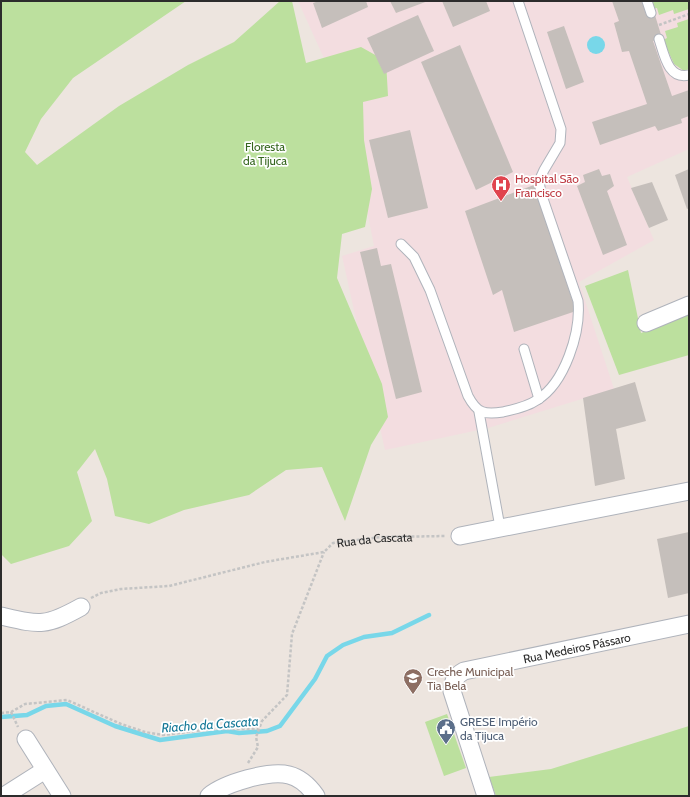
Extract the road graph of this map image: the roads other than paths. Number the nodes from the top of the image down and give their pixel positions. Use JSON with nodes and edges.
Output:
{"nodes":[{"id":1,"x":518,"y":1,"type":"edge"},
{"id":2,"x":647,"y":1,"type":"edge"},
{"id":3,"x":651,"y":13,"type":"dead end"},
{"id":4,"x":659,"y":39,"type":"dead end"},
{"id":5,"x":689,"y":75,"type":"edge"},
{"id":6,"x":401,"y":244,"type":"dead end"},
{"id":7,"x":689,"y":305,"type":"edge"},
{"id":8,"x":646,"y":323,"type":"dead end"},
{"id":9,"x":524,"y":349,"type":"dead end"},
{"id":10,"x":539,"y":400,"type":"junction"},
{"id":11,"x":480,"y":412,"type":"junction"},
{"id":12,"x":689,"y":491,"type":"edge"},
{"id":13,"x":500,"y":527,"type":"junction"},
{"id":14,"x":460,"y":536,"type":"road end"},
{"id":15,"x":81,"y":607,"type":"road end"},
{"id":16,"x":1,"y":616,"type":"edge"},
{"id":17,"x":689,"y":624,"type":"edge"},
{"id":18,"x":26,"y":739,"type":"dead end"},
{"id":19,"x":45,"y":770,"type":"junction"},
{"id":20,"x":304,"y":788,"type":"edge"},
{"id":21,"x":4,"y":796,"type":"edge"},
{"id":22,"x":62,"y":796,"type":"edge"},
{"id":23,"x":209,"y":796,"type":"edge"},
{"id":24,"x":316,"y":796,"type":"edge"},
{"id":25,"x":486,"y":796,"type":"edge"}],
"edges":[{"from":1,"to":10,"type":"lane"},
{"from":2,"to":3,"type":"lane"},
{"from":4,"to":5,"type":"lane"},
{"from":6,"to":11,"type":"lane"},
{"from":7,"to":8,"type":"street"},
{"from":9,"to":10,"type":"lane"},
{"from":10,"to":11,"type":"lane"},
{"from":11,"to":13,"type":"lane"},
{"from":12,"to":13,"type":"street"},
{"from":13,"to":14,"type":"street"},
{"from":15,"to":16,"type":"street"},
{"from":17,"to":25,"type":"street","name":"Rua Medeiros Pássaro"},
{"from":18,"to":19,"type":"street"},
{"from":19,"to":21,"type":"street"},
{"from":19,"to":22,"type":"street"},
{"from":20,"to":23,"type":"street"},
{"from":20,"to":24,"type":"street"}]}
